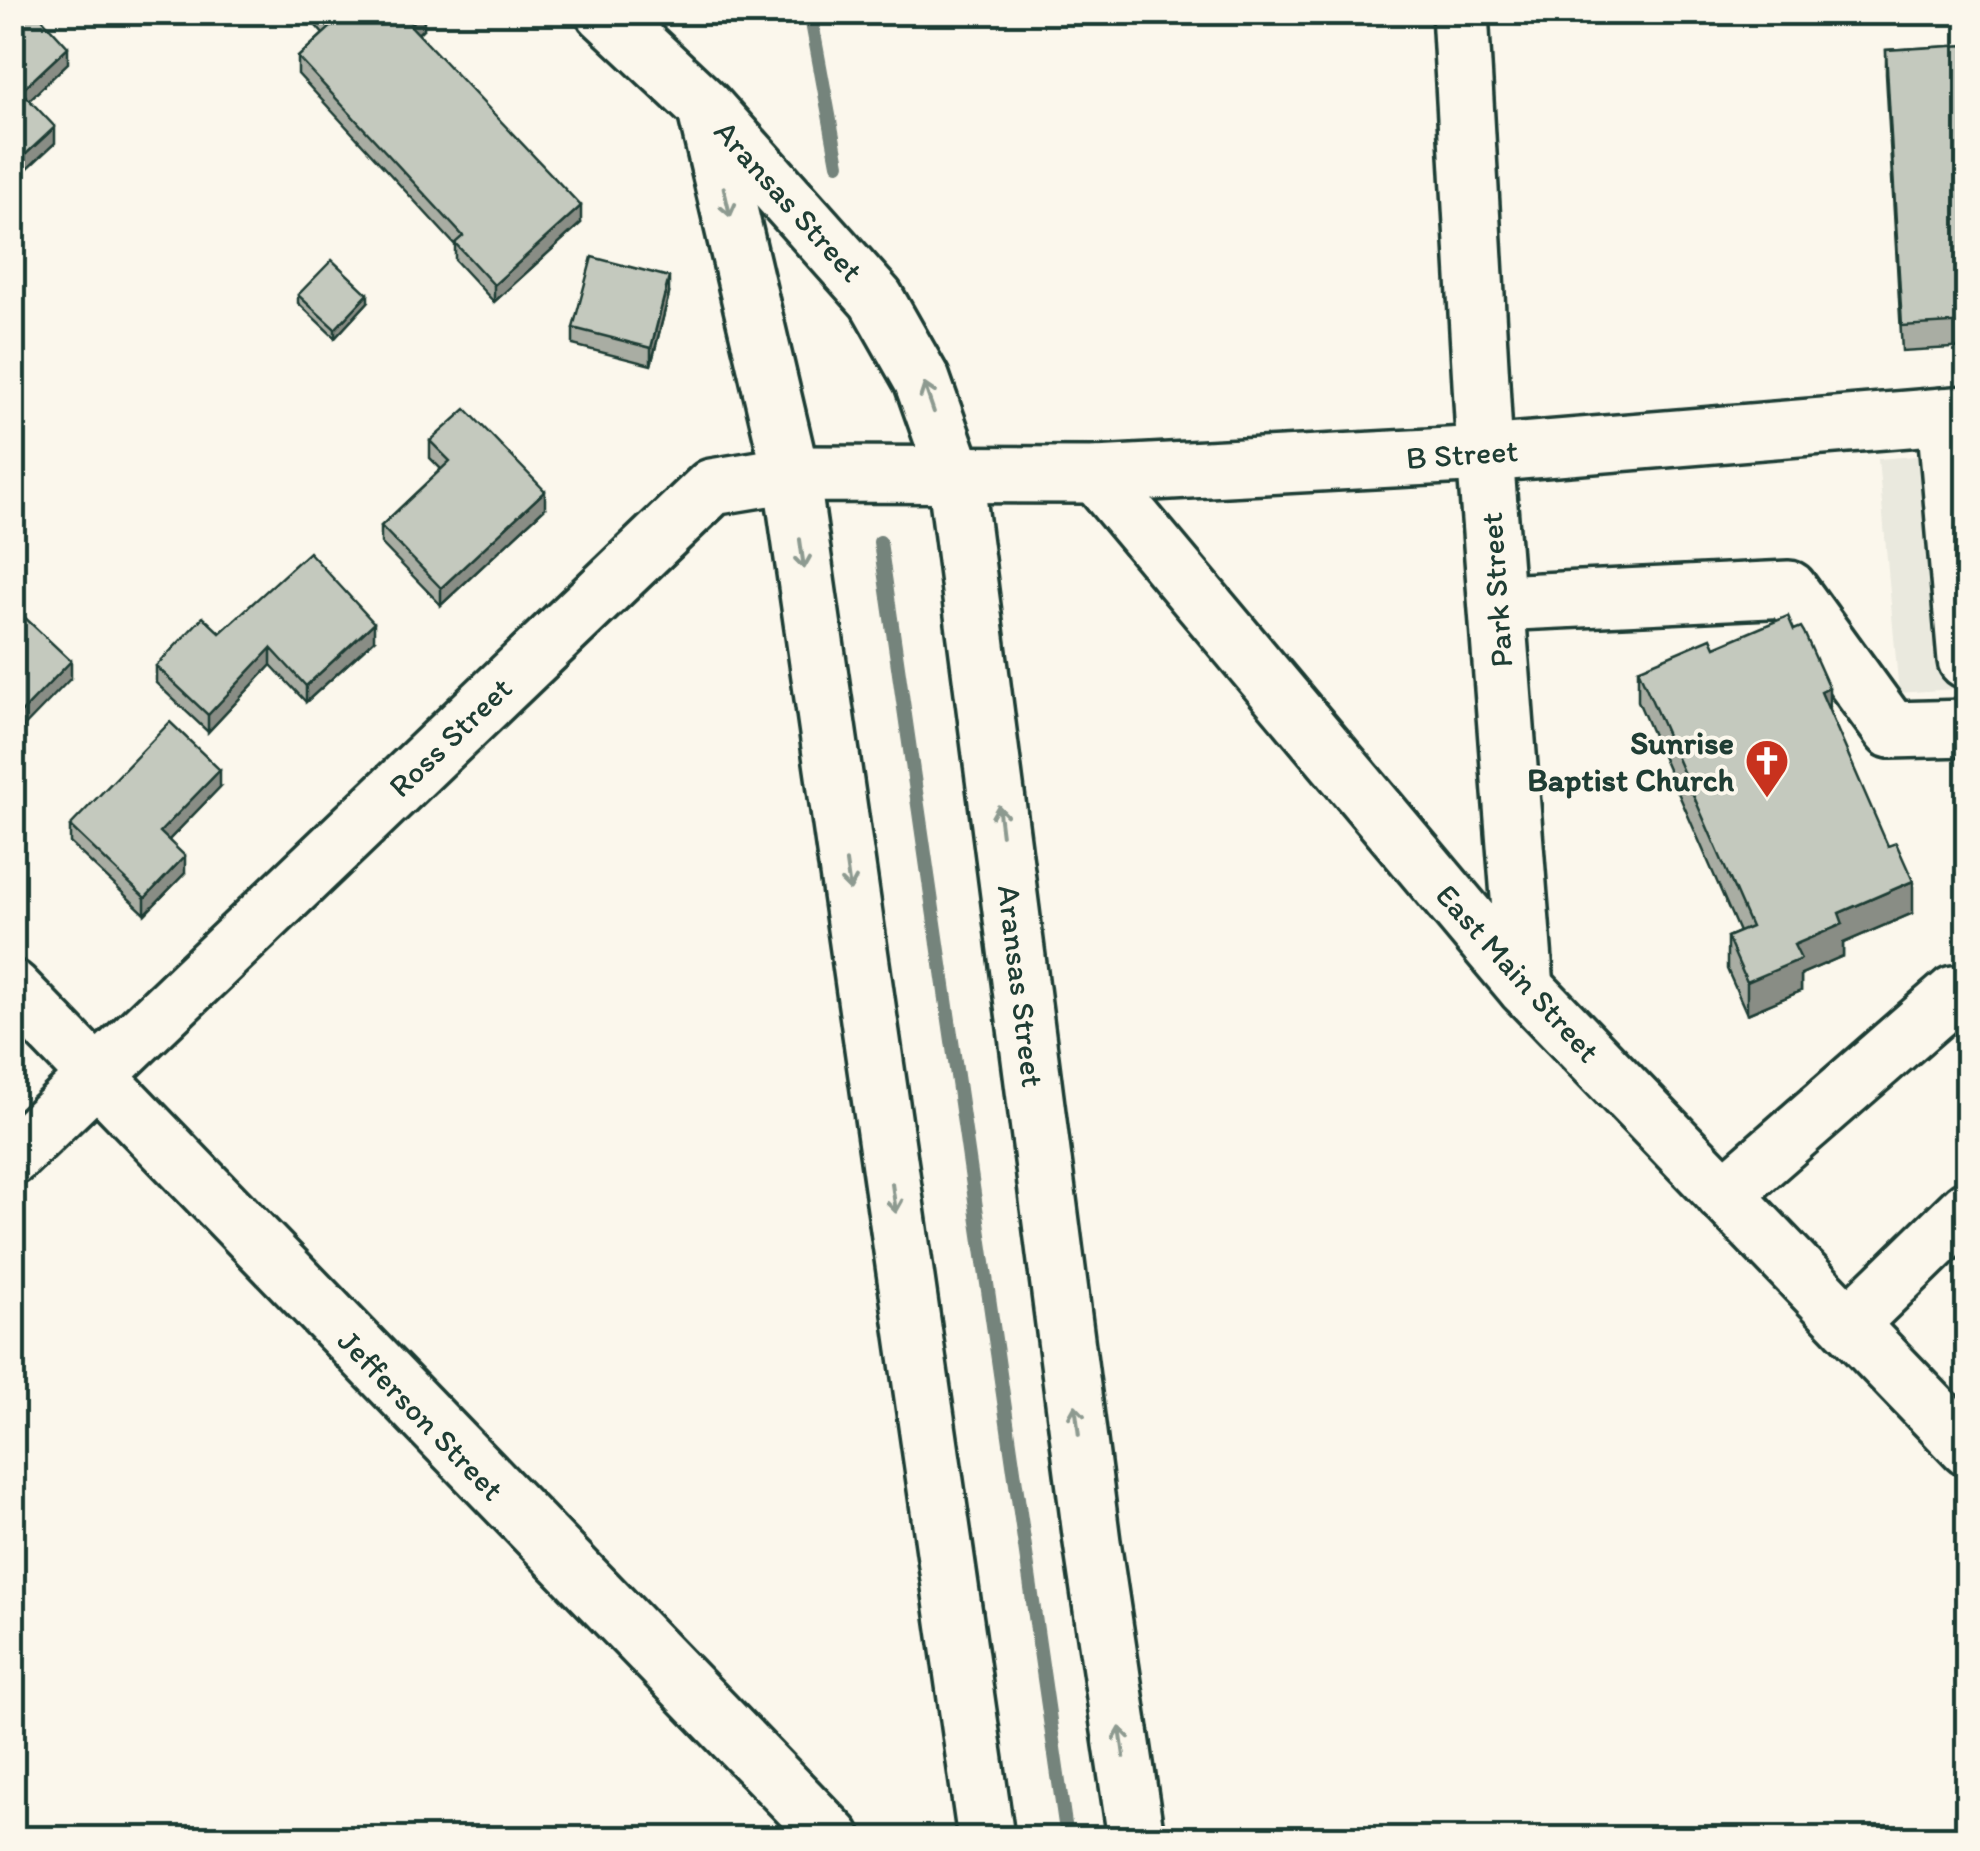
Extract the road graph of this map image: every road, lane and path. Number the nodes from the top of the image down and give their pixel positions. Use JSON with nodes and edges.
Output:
{"nodes":[{"id":1,"x":604,"y":12,"type":"edge"},
{"id":2,"x":1460,"y":12,"type":"edge"},
{"id":3,"x":705,"y":108,"type":"junction"},
{"id":4,"x":1956,"y":415,"type":"edge"},
{"id":5,"x":1486,"y":454,"type":"junction"},
{"id":6,"x":791,"y":474,"type":"junction"},
{"id":7,"x":955,"y":474,"type":"junction"},
{"id":8,"x":1096,"y":474,"type":"junction"},
{"id":9,"x":1496,"y":603,"type":"junction"},
{"id":10,"x":1966,"y":660,"type":"edge"},
{"id":11,"x":1968,"y":728,"type":"edge"},
{"id":12,"x":12,"y":988,"type":"edge"},
{"id":13,"x":1526,"y":988,"type":"junction"},
{"id":14,"x":1968,"y":992,"type":"edge"},
{"id":15,"x":94,"y":1076,"type":"junction"},
{"id":16,"x":12,"y":1157,"type":"edge"},
{"id":17,"x":1724,"y":1195,"type":"junction"},
{"id":18,"x":1968,"y":1208,"type":"edge"},
{"id":19,"x":1849,"y":1324,"type":"junction"},
{"id":20,"x":1968,"y":1448,"type":"edge"},
{"id":21,"x":802,"y":1829,"type":"edge"},
{"id":22,"x":986,"y":1838,"type":"edge"},
{"id":23,"x":1136,"y":1838,"type":"edge"}],
"edges":[{"from":1,"to":3,"type":"street"},
{"from":2,"to":5,"type":"street","name":"Park Street"},
{"from":3,"to":6,"type":"street","name":"Aransas Street","one_way":true},
{"from":7,"to":3,"type":"street","name":"Aransas Street","one_way":true},
{"from":4,"to":5,"type":"street","name":"B Street"},
{"from":4,"to":10,"type":"street"},
{"from":5,"to":8,"type":"street","name":"B Street"},
{"from":5,"to":9,"type":"street","name":"Park Street"},
{"from":6,"to":7,"type":"street","name":"Ross Street"},
{"from":6,"to":15,"type":"street","name":"Ross Street"},
{"from":6,"to":22,"type":"street","name":"Aransas Street","one_way":true},
{"from":7,"to":8,"type":"street","name":"B Street"},
{"from":23,"to":7,"type":"street","name":"Aransas Street","one_way":true},
{"from":8,"to":13,"type":"street","name":"East Main Street"},
{"from":9,"to":11,"type":"street"},
{"from":9,"to":13,"type":"street","name":"Park Street"},
{"from":12,"to":15,"type":"street","name":"Jefferson Street"},
{"from":13,"to":17,"type":"street","name":"East Main Street"},
{"from":14,"to":17,"type":"street"},
{"from":15,"to":16,"type":"street","name":"Ross Street"},
{"from":15,"to":21,"type":"street","name":"Jefferson Street"},
{"from":17,"to":19,"type":"street","name":"East Main Street"},
{"from":18,"to":19,"type":"street"},
{"from":19,"to":20,"type":"street","name":"East Main Street"}]}
